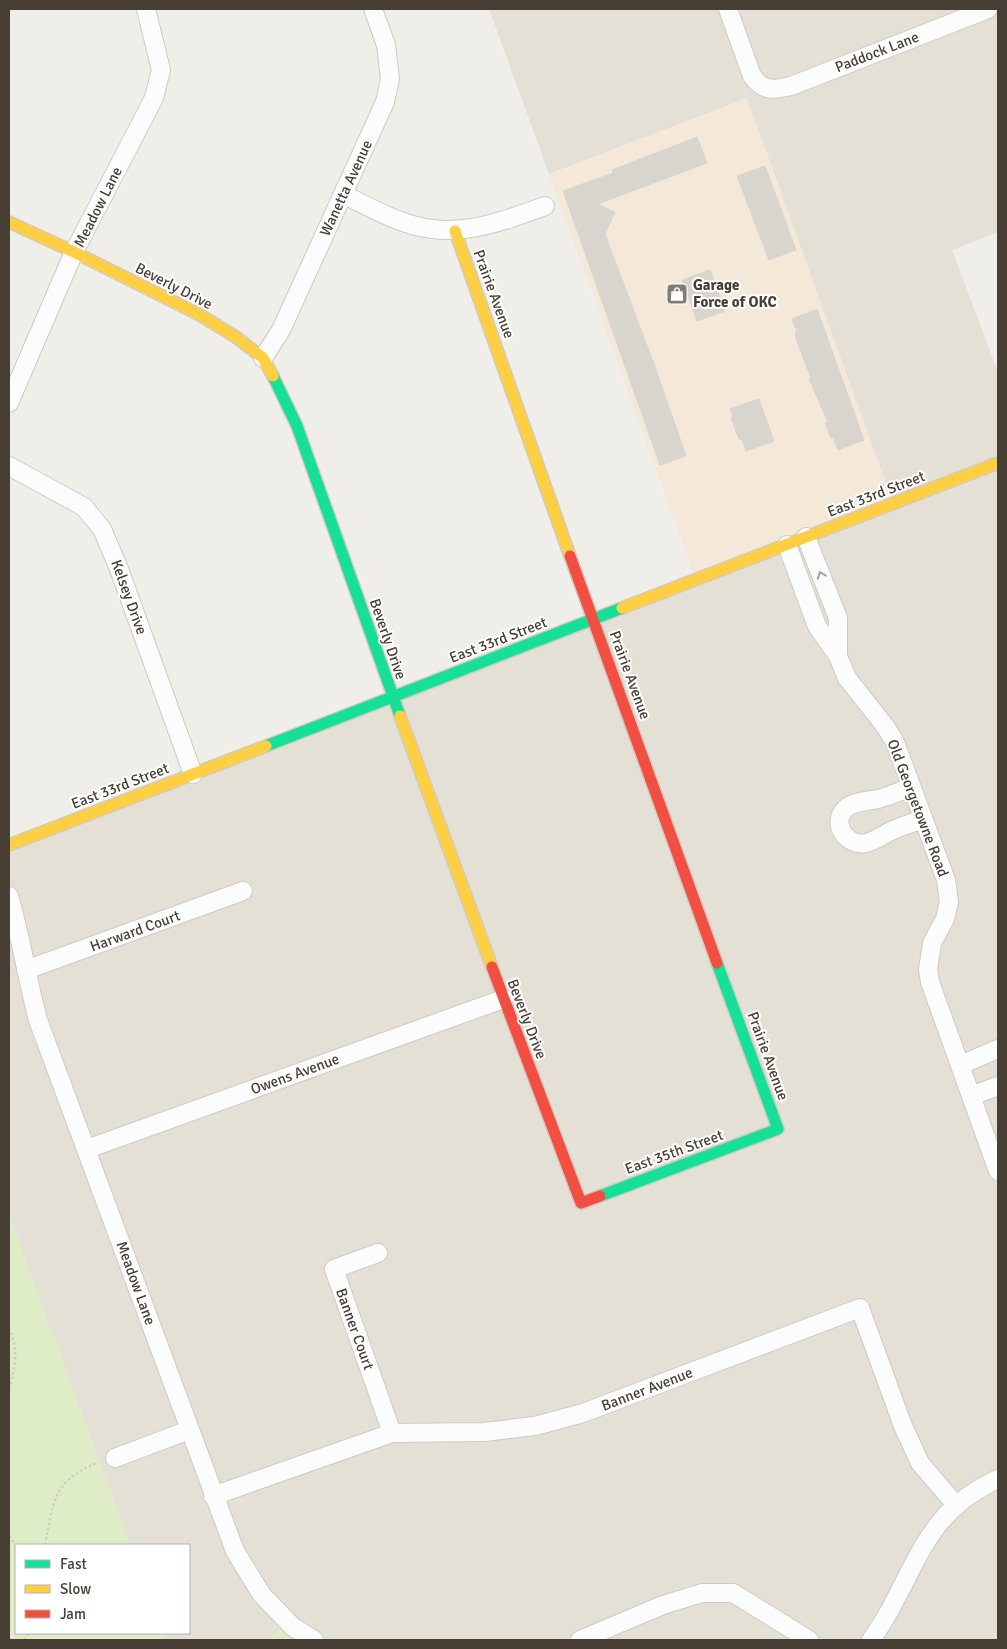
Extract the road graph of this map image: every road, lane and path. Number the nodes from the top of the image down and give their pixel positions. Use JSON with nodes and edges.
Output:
{"nodes":[{"id":1,"x":146,"y":9,"type":"edge"},
{"id":2,"x":373,"y":9,"type":"edge"},
{"id":3,"x":728,"y":9,"type":"edge"},
{"id":4,"x":988,"y":9,"type":"edge"},
{"id":5,"x":343,"y":194,"type":"junction"},
{"id":6,"x":545,"y":206,"type":"dead end"},
{"id":7,"x":9,"y":222,"type":"edge"},
{"id":8,"x":455,"y":231,"type":"junction"},
{"id":9,"x":74,"y":252,"type":"junction"},
{"id":10,"x":263,"y":358,"type":"junction"},
{"id":11,"x":9,"y":403,"type":"edge"},
{"id":12,"x":998,"y":463,"type":"edge"},
{"id":13,"x":9,"y":466,"type":"edge"},
{"id":14,"x":806,"y":537,"type":"junction"},
{"id":15,"x":787,"y":545,"type":"junction"},
{"id":16,"x":834,"y":610,"type":"junction"},
{"id":17,"x":814,"y":618,"type":"junction"},
{"id":18,"x":594,"y":620,"type":"junction"},
{"id":19,"x":838,"y":656,"type":"junction"},
{"id":20,"x":392,"y":697,"type":"junction"},
{"id":21,"x":193,"y":774,"type":"junction"},
{"id":22,"x":911,"y":787,"type":"junction"},
{"id":23,"x":923,"y":819,"type":"junction"},
{"id":24,"x":9,"y":845,"type":"edge"},
{"id":25,"x":243,"y":891,"type":"dead end"},
{"id":26,"x":9,"y":896,"type":"edge"},
{"id":27,"x":26,"y":970,"type":"junction"},
{"id":28,"x":503,"y":999,"type":"junction"},
{"id":29,"x":998,"y":1049,"type":"edge"},
{"id":30,"x":960,"y":1064,"type":"junction"},
{"id":31,"x":998,"y":1086,"type":"edge"},
{"id":32,"x":971,"y":1096,"type":"junction"},
{"id":33,"x":778,"y":1129,"type":"joint"},
{"id":34,"x":87,"y":1148,"type":"junction"},
{"id":35,"x":998,"y":1171,"type":"edge"},
{"id":36,"x":581,"y":1203,"type":"joint"},
{"id":37,"x":378,"y":1253,"type":"dead end"},
{"id":38,"x":9,"y":1328,"type":"edge"},
{"id":39,"x":9,"y":1389,"type":"edge"},
{"id":40,"x":189,"y":1430,"type":"junction"},
{"id":41,"x":392,"y":1433,"type":"junction"},
{"id":42,"x":115,"y":1458,"type":"dead end"},
{"id":43,"x":96,"y":1463,"type":"dead end"},
{"id":44,"x":998,"y":1479,"type":"edge"},
{"id":45,"x":213,"y":1496,"type":"junction"},
{"id":46,"x":956,"y":1505,"type":"junction"},
{"id":47,"x":45,"y":1544,"type":"edge"},
{"id":48,"x":314,"y":1640,"type":"edge"},
{"id":49,"x":580,"y":1640,"type":"edge"},
{"id":50,"x":809,"y":1640,"type":"edge"},
{"id":51,"x":871,"y":1640,"type":"edge"}],
"edges":[{"from":1,"to":9,"type":"street","name":"Meadow Lane"},
{"from":2,"to":5,"type":"street","name":"Wanetta Avenue"},
{"from":3,"to":4,"type":"street","name":"Paddock Lane"},
{"from":5,"to":8,"type":"street"},
{"from":5,"to":10,"type":"street","name":"Wanetta Avenue"},
{"from":6,"to":8,"type":"street"},
{"from":7,"to":9,"type":"street","name":"Beverly Drive"},
{"from":8,"to":18,"type":"street","name":"Prairie Avenue"},
{"from":9,"to":10,"type":"street","name":"Beverly Drive"},
{"from":9,"to":11,"type":"street","name":"Meadow Lane"},
{"from":10,"to":20,"type":"street","name":"Beverly Drive"},
{"from":12,"to":14,"type":"street","name":"East 33rd Street"},
{"from":13,"to":21,"type":"street","name":"Kelsey Drive"},
{"from":14,"to":15,"type":"street","name":"East 33rd Street"},
{"from":16,"to":14,"type":"street","name":"Old Georgetowne Road","one_way":true},
{"from":15,"to":17,"type":"street","name":"Old Georgetowne Road"},
{"from":15,"to":18,"type":"street","name":"East 33rd Street"},
{"from":16,"to":17,"type":"street"},
{"from":16,"to":19,"type":"street","name":"Old Georgetowne Road"},
{"from":17,"to":19,"type":"street","name":"Old Georgetowne Road"},
{"from":18,"to":20,"type":"street","name":"East 33rd Street"},
{"from":18,"to":33,"type":"street","name":"Prairie Avenue"},
{"from":19,"to":22,"type":"street","name":"Old Georgetowne Road"},
{"from":20,"to":21,"type":"street","name":"East 33rd Street"},
{"from":20,"to":28,"type":"street","name":"Beverly Drive"},
{"from":21,"to":24,"type":"street","name":"East 33rd Street"},
{"from":22,"to":23,"type":"street","name":"Old Georgetowne Road"},
{"from":22,"to":23,"type":"street"},
{"from":23,"to":30,"type":"street","name":"Old Georgetowne Road"},
{"from":25,"to":27,"type":"street","name":"Harward Court"},
{"from":26,"to":27,"type":"street","name":"Meadow Lane"},
{"from":27,"to":34,"type":"street","name":"Meadow Lane"},
{"from":28,"to":34,"type":"street","name":"Owens Avenue"},
{"from":28,"to":36,"type":"street","name":"Beverly Drive"},
{"from":29,"to":30,"type":"street"},
{"from":30,"to":32,"type":"street","name":"Old Georgetowne Road"},
{"from":31,"to":32,"type":"street"},
{"from":32,"to":35,"type":"street","name":"Old Georgetowne Road"},
{"from":33,"to":36,"type":"street","name":"East 35th Street"},
{"from":34,"to":40,"type":"street","name":"Meadow Lane"},
{"from":37,"to":41,"type":"street","name":"Banner Court"},
{"from":38,"to":39,"type":"path"},
{"from":40,"to":42,"type":"street"},
{"from":40,"to":45,"type":"street","name":"Meadow Lane"},
{"from":41,"to":45,"type":"street","name":"Banner Avenue"},
{"from":41,"to":46,"type":"street","name":"Banner Avenue"},
{"from":43,"to":47,"type":"path"},
{"from":44,"to":46,"type":"street"},
{"from":45,"to":48,"type":"street","name":"Meadow Lane"},
{"from":46,"to":51,"type":"street"},
{"from":49,"to":50,"type":"street"}]}
